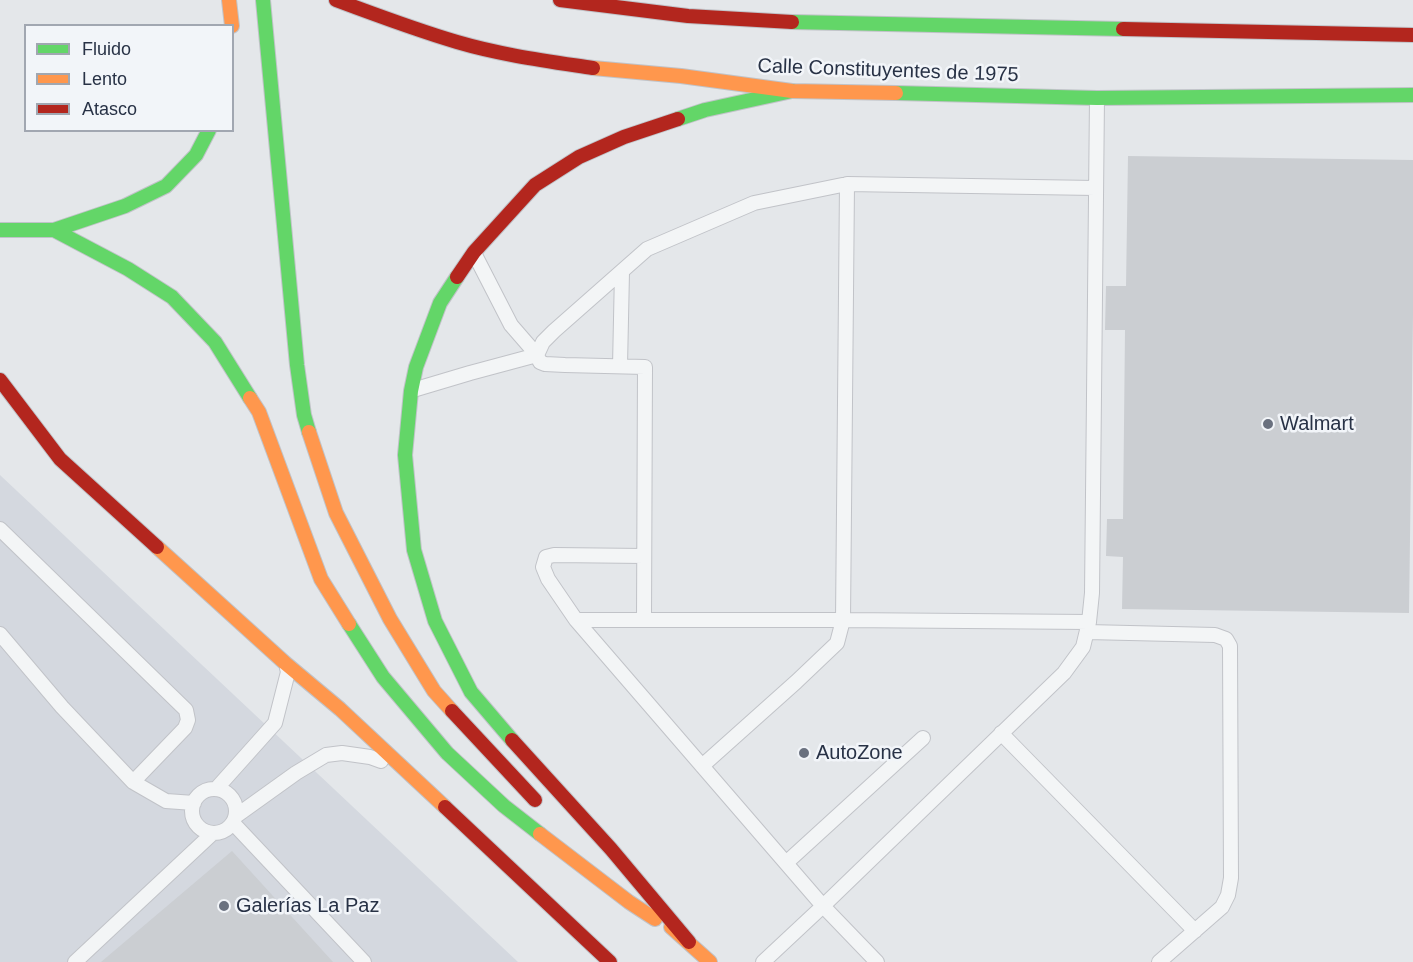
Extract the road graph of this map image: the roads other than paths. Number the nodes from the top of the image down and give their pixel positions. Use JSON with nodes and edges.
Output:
{"nodes":[{"id":1,"x":229,"y":0,"type":"edge"},
{"id":2,"x":263,"y":0,"type":"edge"},
{"id":3,"x":336,"y":0,"type":"edge"},
{"id":4,"x":560,"y":0,"type":"edge"},
{"id":5,"x":232,"y":24,"type":"edge"},
{"id":6,"x":1413,"y":35,"type":"edge"},
{"id":7,"x":792,"y":91,"type":"junction"},
{"id":8,"x":1413,"y":95,"type":"edge"},
{"id":9,"x":1097,"y":98,"type":"junction"},
{"id":10,"x":208,"y":132,"type":"edge"},
{"id":11,"x":848,"y":184,"type":"junction"},
{"id":12,"x":1095,"y":188,"type":"junction"},
{"id":13,"x":0,"y":230,"type":"edge"},
{"id":14,"x":54,"y":230,"type":"junction"},
{"id":15,"x":474,"y":252,"type":"junction"},
{"id":16,"x":621,"y":272,"type":"junction"},
{"id":17,"x":537,"y":355,"type":"junction"},
{"id":18,"x":620,"y":366,"type":"junction"},
{"id":19,"x":0,"y":380,"type":"edge"},
{"id":20,"x":411,"y":391,"type":"junction"},
{"id":21,"x":0,"y":529,"type":"edge"},
{"id":22,"x":644,"y":556,"type":"junction"},
{"id":23,"x":576,"y":620,"type":"junction"},
{"id":24,"x":644,"y":620,"type":"junction"},
{"id":25,"x":843,"y":620,"type":"junction"},
{"id":26,"x":1088,"y":627,"type":"junction"},
{"id":27,"x":0,"y":634,"type":"edge"},
{"id":28,"x":285,"y":663,"type":"junction"},
{"id":29,"x":1001,"y":733,"type":"junction"},
{"id":30,"x":923,"y":738,"type":"dead end"},
{"id":31,"x":702,"y":766,"type":"junction"},
{"id":32,"x":405,"y":770,"type":"junction"},
{"id":33,"x":133,"y":782,"type":"junction"},
{"id":34,"x":216,"y":789,"type":"junction"},
{"id":35,"x":194,"y":803,"type":"junction"},
{"id":36,"x":546,"y":813,"type":"dead end"},
{"id":37,"x":234,"y":819,"type":"junction"},
{"id":38,"x":213,"y":833,"type":"junction"},
{"id":39,"x":594,"y":859,"type":"dead end"},
{"id":40,"x":786,"y":863,"type":"junction"},
{"id":41,"x":823,"y":906,"type":"junction"},
{"id":42,"x":1195,"y":931,"type":"junction"},
{"id":43,"x":689,"y":942,"type":"junction"},
{"id":44,"x":75,"y":962,"type":"edge"},
{"id":45,"x":364,"y":962,"type":"edge"},
{"id":46,"x":610,"y":962,"type":"edge"},
{"id":47,"x":710,"y":962,"type":"edge"},
{"id":48,"x":763,"y":962,"type":"edge"},
{"id":49,"x":877,"y":962,"type":"edge"},
{"id":50,"x":1159,"y":962,"type":"edge"}],
"edges":[{"from":1,"to":5,"type":"main road"},
{"from":2,"to":36,"type":"main road"},
{"from":3,"to":7,"type":"main road","name":"Calle Constituyentes de 1975"},
{"from":4,"to":6,"type":"main road"},
{"from":7,"to":9,"type":"main road","name":"Calle Constituyentes de 1975"},
{"from":7,"to":15,"type":"main road"},
{"from":8,"to":9,"type":"main road","name":"Calle Constituyentes de 1975"},
{"from":9,"to":12,"type":"lane"},
{"from":10,"to":14,"type":"main road"},
{"from":11,"to":12,"type":"lane"},
{"from":11,"to":16,"type":"lane"},
{"from":11,"to":25,"type":"lane"},
{"from":12,"to":26,"type":"lane"},
{"from":13,"to":14,"type":"main road"},
{"from":14,"to":43,"type":"main road"},
{"from":15,"to":17,"type":"lane"},
{"from":15,"to":20,"type":"main road"},
{"from":16,"to":17,"type":"lane"},
{"from":16,"to":18,"type":"lane"},
{"from":17,"to":18,"type":"lane"},
{"from":17,"to":20,"type":"lane"},
{"from":18,"to":22,"type":"lane"},
{"from":19,"to":28,"type":"main road"},
{"from":20,"to":43,"type":"main road"},
{"from":21,"to":33,"type":"lane"},
{"from":22,"to":23,"type":"lane"},
{"from":22,"to":24,"type":"lane"},
{"from":23,"to":24,"type":"lane"},
{"from":23,"to":31,"type":"lane"},
{"from":24,"to":25,"type":"lane"},
{"from":25,"to":26,"type":"lane"},
{"from":25,"to":31,"type":"lane"},
{"from":26,"to":29,"type":"lane"},
{"from":26,"to":42,"type":"lane"},
{"from":27,"to":33,"type":"lane"},
{"from":28,"to":32,"type":"main road"},
{"from":28,"to":34,"type":"lane"},
{"from":29,"to":41,"type":"lane"},
{"from":29,"to":42,"type":"lane"},
{"from":30,"to":40,"type":"lane"},
{"from":31,"to":40,"type":"lane"},
{"from":32,"to":37,"type":"lane"},
{"from":32,"to":46,"type":"main road"},
{"from":33,"to":35,"type":"lane"},
{"from":34,"to":35,"type":"lane"},
{"from":34,"to":37,"type":"lane"},
{"from":35,"to":38,"type":"lane"},
{"from":37,"to":38,"type":"lane"},
{"from":37,"to":45,"type":"lane"},
{"from":38,"to":44,"type":"lane"},
{"from":39,"to":43,"type":"main road"},
{"from":40,"to":41,"type":"lane"},
{"from":41,"to":48,"type":"lane"},
{"from":41,"to":49,"type":"lane"},
{"from":42,"to":50,"type":"lane"},
{"from":43,"to":47,"type":"main road"}]}
